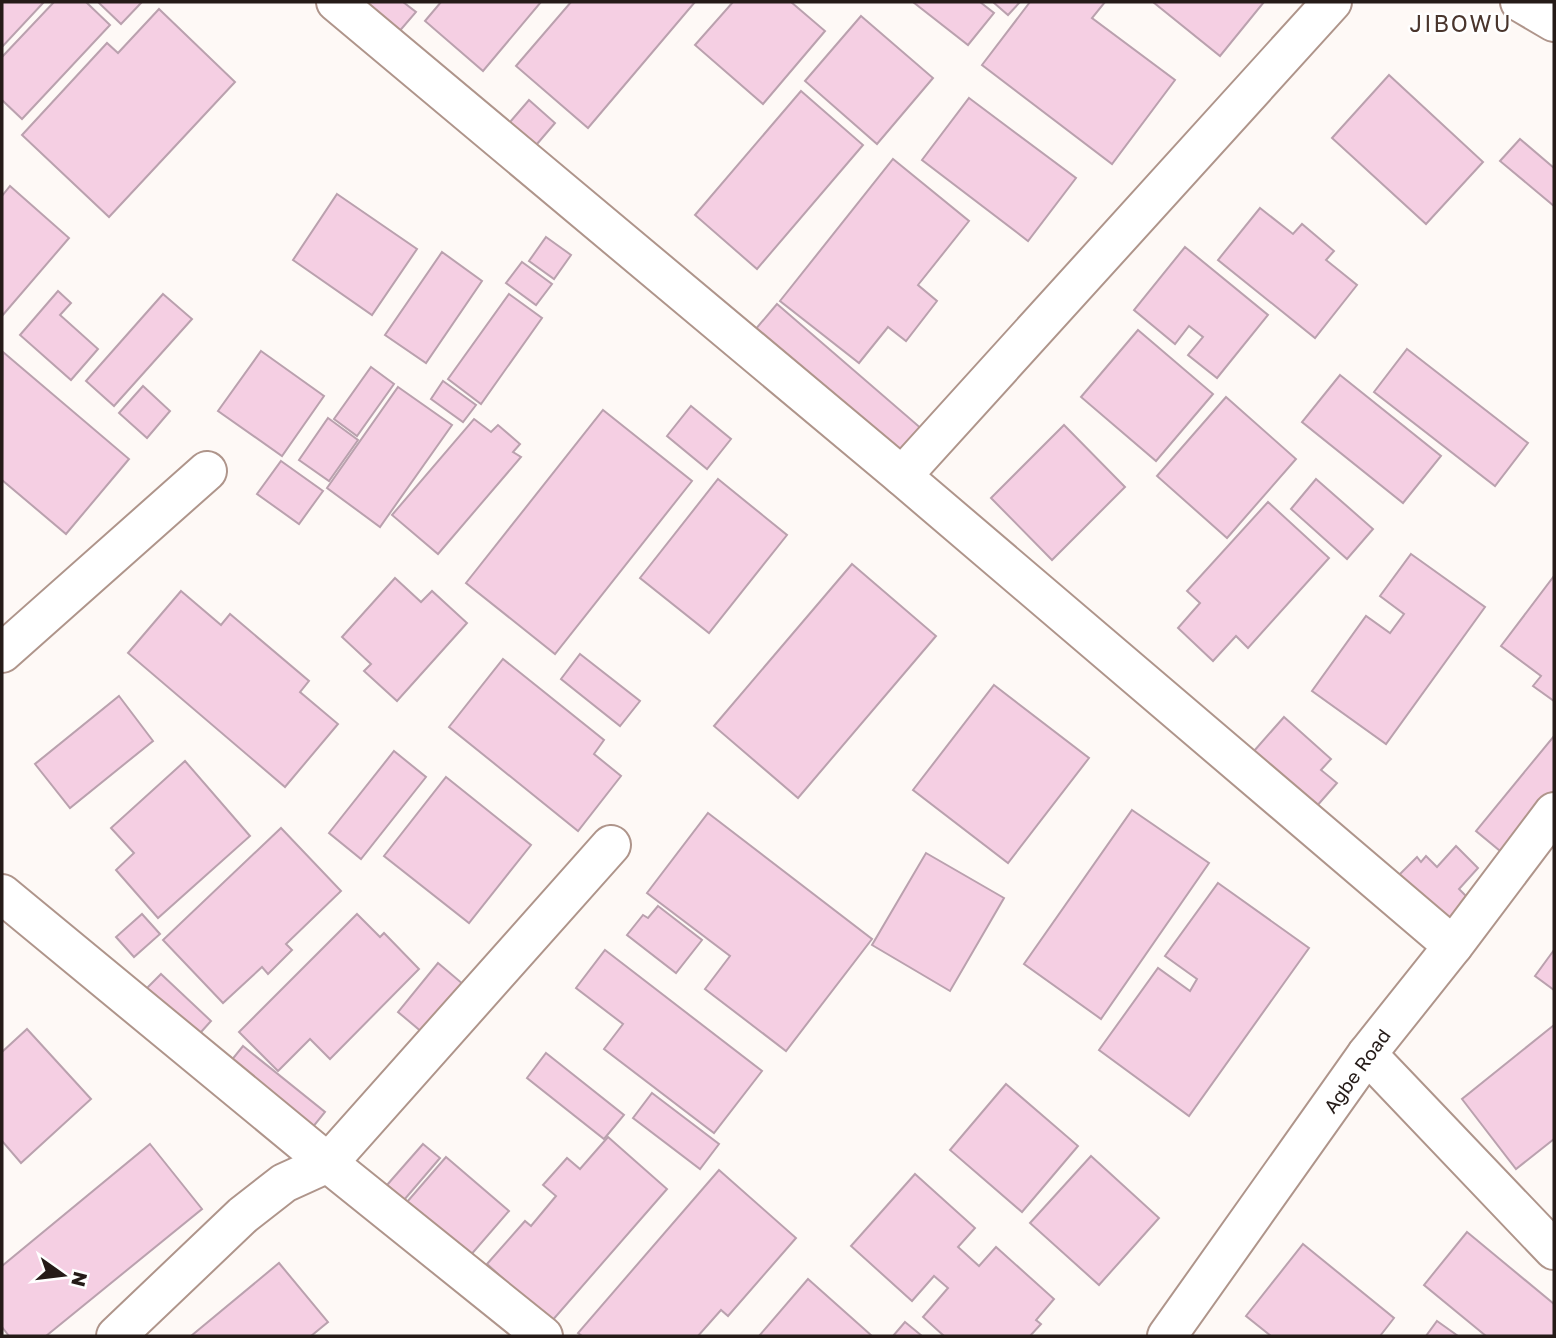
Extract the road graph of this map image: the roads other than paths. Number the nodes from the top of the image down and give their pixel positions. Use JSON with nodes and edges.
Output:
{"nodes":[{"id":1,"x":337,"y":2,"type":"edge"},
{"id":2,"x":1332,"y":2,"type":"edge"},
{"id":3,"x":207,"y":471,"type":"dead end"},
{"id":4,"x":902,"y":476,"type":"junction"},
{"id":5,"x":2,"y":653,"type":"edge"},
{"id":6,"x":1554,"y":812,"type":"edge"},
{"id":7,"x":611,"y":845,"type":"dead end"},
{"id":8,"x":2,"y":894,"type":"edge"},
{"id":9,"x":1452,"y":946,"type":"junction"},
{"id":10,"x":1367,"y":1054,"type":"junction"},
{"id":11,"x":328,"y":1163,"type":"junction"},
{"id":12,"x":1554,"y":1250,"type":"edge"},
{"id":13,"x":116,"y":1336,"type":"edge"},
{"id":14,"x":543,"y":1336,"type":"edge"},
{"id":15,"x":1167,"y":1336,"type":"edge"}],
"edges":[{"from":1,"to":4,"type":"street"},
{"from":2,"to":4,"type":"street"},
{"from":3,"to":5,"type":"street"},
{"from":4,"to":9,"type":"street"},
{"from":6,"to":9,"type":"street","name":"Agbe Road"},
{"from":7,"to":11,"type":"street"},
{"from":8,"to":11,"type":"street"},
{"from":9,"to":10,"type":"street","name":"Agbe Road"},
{"from":10,"to":12,"type":"street"},
{"from":10,"to":15,"type":"street","name":"Agbe Road"},
{"from":11,"to":13,"type":"street"},
{"from":11,"to":14,"type":"street"}]}
